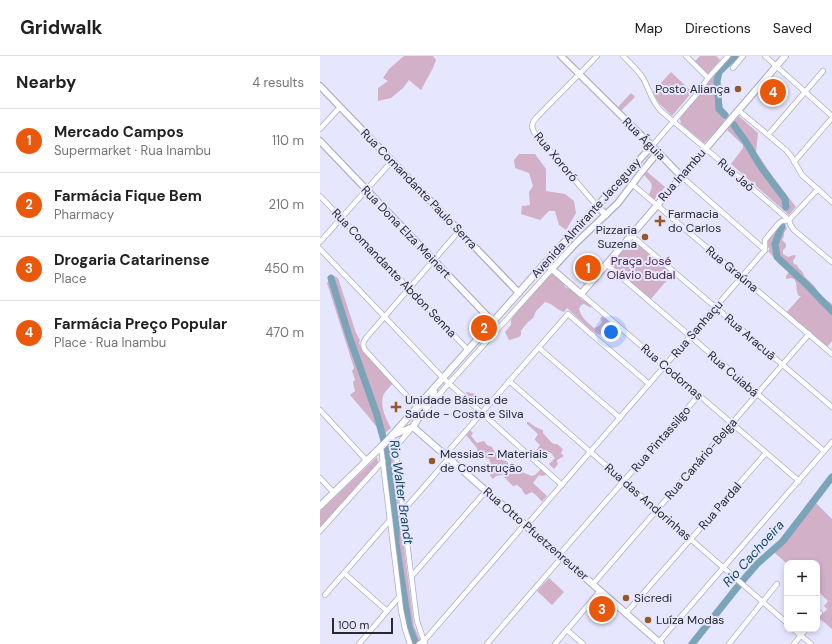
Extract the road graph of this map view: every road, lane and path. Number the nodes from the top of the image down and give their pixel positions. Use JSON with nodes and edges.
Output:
{"nodes":[{"id":1,"x":561,"y":56,"type":"edge"},
{"id":2,"x":596,"y":56,"type":"edge"},
{"id":3,"x":623,"y":56,"type":"edge"},
{"id":4,"x":686,"y":56,"type":"edge"},
{"id":5,"x":728,"y":56,"type":"edge"},
{"id":6,"x":743,"y":56,"type":"edge"},
{"id":7,"x":765,"y":56,"type":"edge"},
{"id":8,"x":785,"y":56,"type":"edge"},
{"id":9,"x":775,"y":66,"type":"junction"},
{"id":10,"x":733,"y":68,"type":"dead end"},
{"id":11,"x":823,"y":71,"type":"dead end"},
{"id":12,"x":579,"y":74,"type":"junction"},
{"id":13,"x":708,"y":78,"type":"junction"},
{"id":14,"x":320,"y":86,"type":"edge"},
{"id":15,"x":805,"y":92,"type":"junction"},
{"id":16,"x":340,"y":107,"type":"junction"},
{"id":17,"x":738,"y":110,"type":"junction"},
{"id":18,"x":832,"y":117,"type":"edge"},
{"id":19,"x":674,"y":121,"type":"junction"},
{"id":20,"x":320,"y":129,"type":"edge"},
{"id":21,"x":768,"y":135,"type":"junction"},
{"id":22,"x":320,"y":141,"type":"edge"},
{"id":23,"x":652,"y":146,"type":"junction"},
{"id":24,"x":705,"y":148,"type":"junction"},
{"id":25,"x":658,"y":152,"type":"junction"},
{"id":26,"x":392,"y":161,"type":"junction"},
{"id":27,"x":794,"y":162,"type":"junction"},
{"id":28,"x":681,"y":176,"type":"junction"},
{"id":29,"x":622,"y":179,"type":"junction"},
{"id":30,"x":632,"y":184,"type":"junction"},
{"id":31,"x":818,"y":189,"type":"junction"},
{"id":32,"x":366,"y":190,"type":"junction"},
{"id":33,"x":320,"y":196,"type":"edge"},
{"id":34,"x":832,"y":202,"type":"edge"},
{"id":35,"x":656,"y":205,"type":"junction"},
{"id":36,"x":597,"y":206,"type":"junction"},
{"id":37,"x":606,"y":215,"type":"junction"},
{"id":38,"x":341,"y":218,"type":"junction"},
{"id":39,"x":789,"y":220,"type":"junction"},
{"id":40,"x":459,"y":231,"type":"junction"},
{"id":41,"x":631,"y":235,"type":"junction"},
{"id":42,"x":320,"y":242,"type":"edge"},
{"id":43,"x":320,"y":249,"type":"edge"},
{"id":44,"x":765,"y":250,"type":"junction"},
{"id":45,"x":434,"y":260,"type":"junction"},
{"id":46,"x":832,"y":262,"type":"edge"},
{"id":47,"x":545,"y":263,"type":"junction"},
{"id":48,"x":606,"y":264,"type":"junction"},
{"id":49,"x":552,"y":269,"type":"junction"},
{"id":50,"x":742,"y":277,"type":"junction"},
{"id":51,"x":409,"y":289,"type":"junction"},
{"id":52,"x":519,"y":293,"type":"junction"},
{"id":53,"x":581,"y":294,"type":"junction"},
{"id":54,"x":716,"y":307,"type":"junction"},
{"id":55,"x":384,"y":316,"type":"junction"},
{"id":56,"x":493,"y":322,"type":"junction"},
{"id":57,"x":809,"y":334,"type":"junction"},
{"id":58,"x":690,"y":337,"type":"junction"},
{"id":59,"x":539,"y":348,"type":"junction"},
{"id":60,"x":468,"y":350,"type":"junction"},
{"id":61,"x":832,"y":354,"type":"edge"},
{"id":62,"x":782,"y":365,"type":"junction"},
{"id":63,"x":665,"y":366,"type":"junction"},
{"id":64,"x":443,"y":378,"type":"junction"},
{"id":65,"x":510,"y":381,"type":"junction"},
{"id":66,"x":449,"y":384,"type":"junction"},
{"id":67,"x":649,"y":384,"type":"junction"},
{"id":68,"x":757,"y":394,"type":"junction"},
{"id":69,"x":699,"y":395,"type":"junction"},
{"id":70,"x":417,"y":407,"type":"junction"},
{"id":71,"x":832,"y":407,"type":"edge"},
{"id":72,"x":320,"y":410,"type":"edge"},
{"id":73,"x":481,"y":413,"type":"junction"},
{"id":74,"x":419,"y":418,"type":"junction"},
{"id":75,"x":620,"y":418,"type":"junction"},
{"id":76,"x":405,"y":421,"type":"junction"},
{"id":77,"x":732,"y":424,"type":"junction"},
{"id":78,"x":412,"y":427,"type":"junction"},
{"id":79,"x":392,"y":436,"type":"junction"},
{"id":80,"x":832,"y":442,"type":"edge"},
{"id":81,"x":383,"y":444,"type":"junction"},
{"id":82,"x":591,"y":452,"type":"junction"},
{"id":83,"x":824,"y":452,"type":"junction"},
{"id":84,"x":766,"y":453,"type":"junction"},
{"id":85,"x":396,"y":456,"type":"junction"},
{"id":86,"x":447,"y":456,"type":"junction"},
{"id":87,"x":383,"y":460,"type":"junction"},
{"id":88,"x":367,"y":461,"type":"junction"},
{"id":89,"x":320,"y":478,"type":"edge"},
{"id":90,"x":624,"y":481,"type":"junction"},
{"id":91,"x":799,"y":481,"type":"junction"},
{"id":92,"x":562,"y":484,"type":"junction"},
{"id":93,"x":486,"y":491,"type":"junction"},
{"id":94,"x":334,"y":493,"type":"junction"},
{"id":95,"x":320,"y":506,"type":"edge"},
{"id":96,"x":657,"y":510,"type":"junction"},
{"id":97,"x":403,"y":511,"type":"junction"},
{"id":98,"x":390,"y":520,"type":"junction"},
{"id":99,"x":525,"y":525,"type":"junction"},
{"id":100,"x":320,"y":531,"type":"edge"},
{"id":101,"x":691,"y":539,"type":"junction"},
{"id":102,"x":561,"y":556,"type":"junction"},
{"id":103,"x":723,"y":568,"type":"junction"},
{"id":104,"x":344,"y":573,"type":"junction"},
{"id":105,"x":411,"y":576,"type":"junction"},
{"id":106,"x":593,"y":584,"type":"junction"},
{"id":107,"x":777,"y":584,"type":"dead end"},
{"id":108,"x":600,"y":591,"type":"junction"},
{"id":109,"x":325,"y":595,"type":"dead end"},
{"id":110,"x":399,"y":597,"type":"junction"},
{"id":111,"x":763,"y":602,"type":"junction"},
{"id":112,"x":387,"y":611,"type":"junction"},
{"id":113,"x":626,"y":613,"type":"junction"},
{"id":114,"x":784,"y":620,"type":"edge"},
{"id":115,"x":567,"y":630,"type":"junction"},
{"id":116,"x":796,"y":632,"type":"edge"},
{"id":117,"x":804,"y":632,"type":"edge"},
{"id":118,"x":801,"y":636,"type":"junction"},
{"id":119,"x":425,"y":642,"type":"edge"},
{"id":120,"x":660,"y":643,"type":"edge"},
{"id":121,"x":359,"y":644,"type":"edge"},
{"id":122,"x":410,"y":644,"type":"edge"},
{"id":123,"x":420,"y":644,"type":"edge"},
{"id":124,"x":487,"y":644,"type":"edge"},
{"id":125,"x":555,"y":644,"type":"edge"},
{"id":126,"x":583,"y":644,"type":"edge"},
{"id":127,"x":729,"y":644,"type":"edge"},
{"id":128,"x":794,"y":644,"type":"edge"},
{"id":129,"x":811,"y":644,"type":"edge"}],
"edges":[{"from":1,"to":12,"type":"street","name":"Rua Águia"},
{"from":2,"to":12,"type":"street","name":"Rua Xororó"},
{"from":3,"to":19,"type":"street","name":"Rua Jaó"},
{"from":4,"to":13,"type":"street"},
{"from":5,"to":13,"type":"street","name":"Avenida Almirante Jaceguay"},
{"from":6,"to":10,"type":"street"},
{"from":7,"to":9,"type":"street"},
{"from":8,"to":9,"type":"main road","name":"Rua Inambu"},
{"from":9,"to":15,"type":"street"},
{"from":9,"to":17,"type":"main road","name":"Rua Inambu"},
{"from":11,"to":15,"type":"street"},
{"from":12,"to":23,"type":"street","name":"Rua Águia"},
{"from":12,"to":36,"type":"street","name":"Rua Xororó"},
{"from":13,"to":19,"type":"street","name":"Avenida Almirante Jaceguay"},
{"from":14,"to":16,"type":"street","name":"Rua Comandante Paulo Serra"},
{"from":15,"to":18,"type":"street"},
{"from":15,"to":21,"type":"street"},
{"from":16,"to":20,"type":"street"},
{"from":16,"to":26,"type":"street","name":"Rua Comandante Paulo Serra"},
{"from":17,"to":21,"type":"street"},
{"from":17,"to":24,"type":"main road","name":"Rua Inambu"},
{"from":18,"to":27,"type":"street"},
{"from":19,"to":23,"type":"street","name":"Avenida Almirante Jaceguay"},
{"from":19,"to":24,"type":"street","name":"Rua Jaó"},
{"from":21,"to":27,"type":"street"},
{"from":22,"to":32,"type":"street","name":"Rua Dona Elza Meinert"},
{"from":23,"to":25,"type":"street","name":"Rua Águia"},
{"from":23,"to":29,"type":"street","name":"Avenida Almirante Jaceguay"},
{"from":24,"to":28,"type":"main road","name":"Rua Inambu"},
{"from":24,"to":39,"type":"street","name":"Rua Jaó"},
{"from":25,"to":28,"type":"street","name":"Rua Águia"},
{"from":25,"to":30,"type":"street","name":"Avenida Almirante Jaceguay"},
{"from":26,"to":32,"type":"street"},
{"from":26,"to":40,"type":"street","name":"Rua Comandante Paulo Serra"},
{"from":27,"to":31,"type":"street"},
{"from":28,"to":35,"type":"main road","name":"Rua Inambu"},
{"from":28,"to":44,"type":"street","name":"Rua Águia"},
{"from":29,"to":30,"type":"street"},
{"from":29,"to":36,"type":"street","name":"Avenida Almirante Jaceguay"},
{"from":30,"to":35,"type":"street","name":"Rua Graúna"},
{"from":30,"to":37,"type":"street","name":"Avenida Almirante Jaceguay"},
{"from":31,"to":34,"type":"street"},
{"from":31,"to":39,"type":"street","name":"Rua Sanhaçu"},
{"from":32,"to":38,"type":"street"},
{"from":32,"to":45,"type":"street","name":"Rua Dona Elza Meinert"},
{"from":33,"to":38,"type":"street","name":"Rua Comandante Abdon Senna"},
{"from":35,"to":41,"type":"main road","name":"Rua Inambu"},
{"from":35,"to":50,"type":"street","name":"Rua Graúna"},
{"from":36,"to":37,"type":"street"},
{"from":36,"to":47,"type":"street","name":"Avenida Almirante Jaceguay"},
{"from":37,"to":49,"type":"street","name":"Avenida Almirante Jaceguay"},
{"from":38,"to":42,"type":"street"},
{"from":38,"to":51,"type":"street","name":"Rua Comandante Abdon Senna"},
{"from":39,"to":44,"type":"street","name":"Rua Sanhaçu"},
{"from":39,"to":46,"type":"street","name":"Rua Jaó"},
{"from":40,"to":45,"type":"street"},
{"from":40,"to":52,"type":"street","name":"Rua Comandante Paulo Serra"},
{"from":41,"to":48,"type":"main road","name":"Rua Inambu"},
{"from":41,"to":54,"type":"street","name":"Rua Aracuã"},
{"from":43,"to":55,"type":"street"},
{"from":44,"to":50,"type":"street","name":"Rua Sanhaçu"},
{"from":45,"to":51,"type":"street"},
{"from":45,"to":56,"type":"street","name":"Rua Dona Elza Meinert"},
{"from":47,"to":49,"type":"main road","name":"Rua Codornas"},
{"from":47,"to":52,"type":"main road","name":"Avenida Almirante Jaceguay"},
{"from":48,"to":53,"type":"main road","name":"Rua Inambu"},
{"from":48,"to":58,"type":"street","name":"Rua Cuiabá"},
{"from":49,"to":53,"type":"main road","name":"Rua Codornas"},
{"from":49,"to":66,"type":"street","name":"Avenida Almirante Jaceguay"},
{"from":50,"to":54,"type":"street","name":"Rua Sanhaçu"},
{"from":50,"to":57,"type":"street","name":"Rua Graúna"},
{"from":51,"to":55,"type":"street"},
{"from":51,"to":60,"type":"street","name":"Rua Comandante Abdon Senna"},
{"from":52,"to":56,"type":"main road","name":"Avenida Almirante Jaceguay"},
{"from":53,"to":63,"type":"street","name":"Rua Codornas"},
{"from":54,"to":58,"type":"street","name":"Rua Sanhaçu"},
{"from":54,"to":62,"type":"street","name":"Rua Aracuã"},
{"from":55,"to":64,"type":"street"},
{"from":55,"to":70,"type":"street"},
{"from":56,"to":60,"type":"main road","name":"Avenida Almirante Jaceguay"},
{"from":57,"to":61,"type":"street","name":"Rua Graúna"},
{"from":57,"to":62,"type":"street","name":"Rua Canário-Belga"},
{"from":58,"to":63,"type":"street","name":"Rua Sanhaçu"},
{"from":58,"to":68,"type":"street","name":"Rua Cuiabá"},
{"from":59,"to":65,"type":"street"},
{"from":59,"to":67,"type":"street"},
{"from":59,"to":75,"type":"street"},
{"from":60,"to":64,"type":"main road","name":"Avenida Almirante Jaceguay"},
{"from":62,"to":68,"type":"street","name":"Rua Canário-Belga"},
{"from":62,"to":71,"type":"street","name":"Rua Aracuã"},
{"from":63,"to":67,"type":"street","name":"Rua Sanhaçu"},
{"from":63,"to":69,"type":"street","name":"Rua Codornas"},
{"from":64,"to":66,"type":"street"},
{"from":64,"to":70,"type":"main road","name":"Avenida Almirante Jaceguay"},
{"from":64,"to":74,"type":"main road","name":"Avenida Almirante Jaceguay"},
{"from":65,"to":73,"type":"street"},
{"from":65,"to":82,"type":"street","name":"Rua das Andorinhas"},
{"from":66,"to":73,"type":"street"},
{"from":66,"to":74,"type":"street","name":"Avenida Almirante Jaceguay"},
{"from":67,"to":75,"type":"street","name":"Rua Sanhaçu"},
{"from":68,"to":77,"type":"street","name":"Rua Canário-Belga"},
{"from":68,"to":83,"type":"street","name":"Rua Cuiabá"},
{"from":69,"to":77,"type":"street","name":"Rua Codornas"},
{"from":69,"to":90,"type":"street","name":"Rua Pintassilgo"},
{"from":70,"to":76,"type":"main road","name":"Avenida Almirante Jaceguay"},
{"from":72,"to":88,"type":"street"},
{"from":73,"to":86,"type":"street"},
{"from":73,"to":92,"type":"street"},
{"from":74,"to":78,"type":"main road","name":"Avenida Almirante Jaceguay"},
{"from":75,"to":82,"type":"street","name":"Rua Sanhaçu"},
{"from":76,"to":78,"type":"main road"},
{"from":76,"to":78,"type":"main road"},
{"from":76,"to":79,"type":"main road","name":"Avenida Almirante Jaceguay"},
{"from":77,"to":84,"type":"street","name":"Rua Codornas"},
{"from":77,"to":96,"type":"street","name":"Rua Canário-Belga"},
{"from":78,"to":79,"type":"main road"},
{"from":78,"to":85,"type":"street","name":"Avenida Almirante Jaceguay"},
{"from":78,"to":86,"type":"main road","name":"Rua Otto Pfuetzenreuter"},
{"from":79,"to":81,"type":"main road","name":"Avenida Almirante Jaceguay"},
{"from":79,"to":85,"type":"street"},
{"from":80,"to":83,"type":"street"},
{"from":81,"to":87,"type":"street"},
{"from":81,"to":88,"type":"main road","name":"Avenida Almirante Jaceguay"},
{"from":82,"to":90,"type":"street","name":"Rua das Andorinhas"},
{"from":82,"to":92,"type":"street","name":"Rua Sanhaçu"},
{"from":83,"to":91,"type":"street"},
{"from":84,"to":91,"type":"street","name":"Rua Codornas"},
{"from":84,"to":101,"type":"street","name":"Rua Pardal"},
{"from":85,"to":97,"type":"street"},
{"from":86,"to":93,"type":"main road","name":"Rua Otto Pfuetzenreuter"},
{"from":86,"to":97,"type":"street"},
{"from":87,"to":98,"type":"street"},
{"from":87,"to":100,"type":"street"},
{"from":88,"to":94,"type":"main road","name":"Avenida Almirante Jaceguay"},
{"from":89,"to":94,"type":"street"},
{"from":90,"to":96,"type":"street","name":"Rua das Andorinhas"},
{"from":90,"to":102,"type":"street","name":"Rua Pintassilgo"},
{"from":91,"to":103,"type":"street"},
{"from":92,"to":99,"type":"street","name":"Rua Sanhaçu"},
{"from":93,"to":99,"type":"main road","name":"Rua Otto Pfuetzenreuter"},
{"from":93,"to":105,"type":"street"},
{"from":94,"to":95,"type":"main road","name":"Avenida Almirante Jaceguay"},
{"from":96,"to":101,"type":"street","name":"Rua das Andorinhas"},
{"from":96,"to":106,"type":"street","name":"Rua Canário-Belga"},
{"from":97,"to":105,"type":"street"},
{"from":98,"to":104,"type":"street"},
{"from":98,"to":110,"type":"street"},
{"from":99,"to":102,"type":"main road","name":"Rua Otto Pfuetzenreuter"},
{"from":99,"to":119,"type":"street","name":"Rua Sanhaçu"},
{"from":101,"to":103,"type":"street","name":"Rua das Andorinhas"},
{"from":101,"to":113,"type":"street","name":"Rua Pardal"},
{"from":102,"to":106,"type":"main road","name":"Rua Otto Pfuetzenreuter"},
{"from":102,"to":124,"type":"street","name":"Rua Pintassilgo"},
{"from":103,"to":111,"type":"street","name":"Rua das Andorinhas"},
{"from":103,"to":120,"type":"street"},
{"from":104,"to":109,"type":"street"},
{"from":104,"to":112,"type":"street"},
{"from":105,"to":119,"type":"street"},
{"from":106,"to":108,"type":"main road","name":"Rua Otto Pfuetzenreuter"},
{"from":107,"to":111,"type":"street"},
{"from":108,"to":113,"type":"main road","name":"Rua Otto Pfuetzenreuter"},
{"from":108,"to":115,"type":"street"},
{"from":110,"to":112,"type":"street"},
{"from":110,"to":122,"type":"street"},
{"from":111,"to":114,"type":"street","name":"Rua das Andorinhas"},
{"from":111,"to":127,"type":"street"},
{"from":112,"to":121,"type":"street"},
{"from":113,"to":120,"type":"main road","name":"Rua Otto Pfuetzenreuter"},
{"from":115,"to":125,"type":"street"},
{"from":115,"to":126,"type":"street"},
{"from":116,"to":118,"type":"street"},
{"from":117,"to":118,"type":"street"},
{"from":118,"to":128,"type":"street"},
{"from":118,"to":129,"type":"street"},
{"from":119,"to":123,"type":"street","name":"Rua Sanhaçu"}]}
